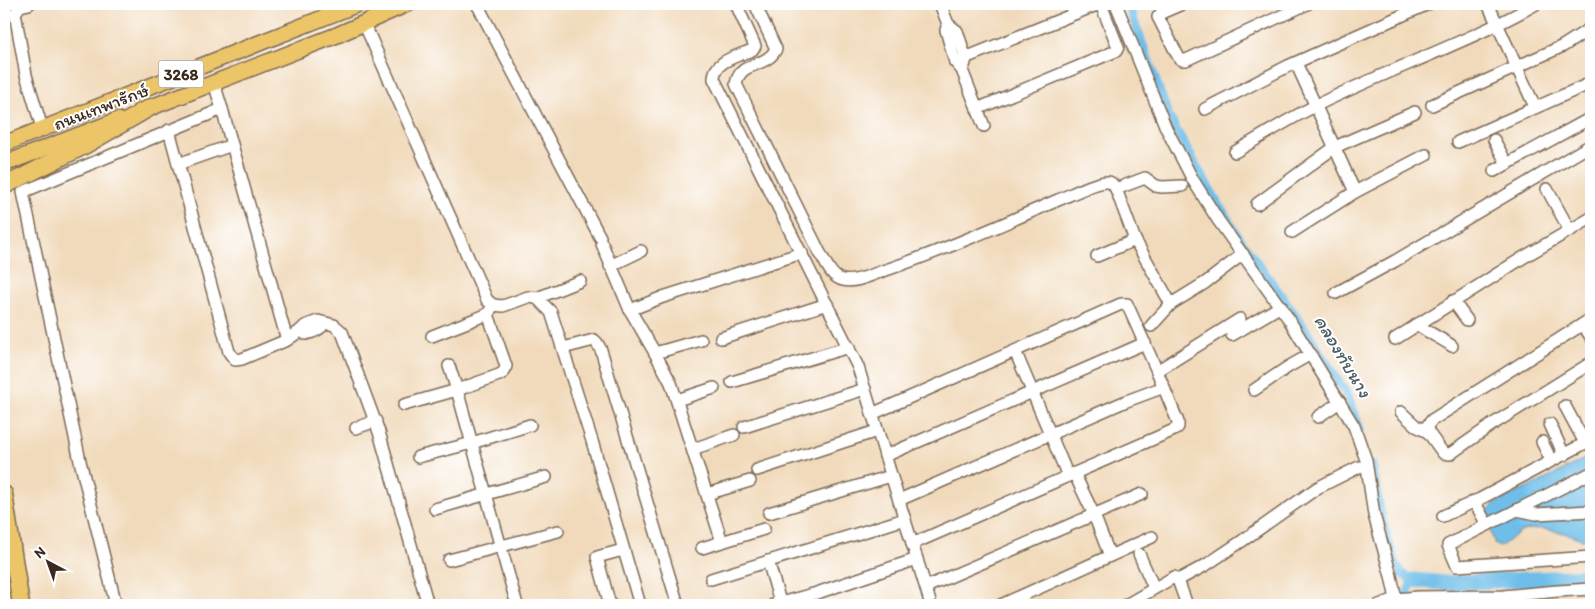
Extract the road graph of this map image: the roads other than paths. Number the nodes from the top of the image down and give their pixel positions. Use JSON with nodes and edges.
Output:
{"nodes":[{"id":1,"x":28,"y":4,"type":"edge"},
{"id":2,"x":358,"y":4,"type":"edge"},
{"id":3,"x":407,"y":4,"type":"edge"},
{"id":4,"x":477,"y":4,"type":"edge"},
{"id":5,"x":736,"y":4,"type":"edge"},
{"id":6,"x":754,"y":4,"type":"edge"},
{"id":7,"x":940,"y":4,"type":"edge"},
{"id":8,"x":1116,"y":4,"type":"edge"},
{"id":9,"x":1182,"y":4,"type":"edge"},
{"id":10,"x":1308,"y":4,"type":"edge"},
{"id":11,"x":1428,"y":4,"type":"edge"},
{"id":12,"x":1488,"y":4,"type":"edge"},
{"id":13,"x":1536,"y":4,"type":"edge"},
{"id":14,"x":340,"y":7,"type":"edge"},
{"id":15,"x":364,"y":23,"type":"junction"},
{"id":16,"x":1497,"y":24,"type":"junction"},
{"id":17,"x":1591,"y":28,"type":"edge"},
{"id":18,"x":1296,"y":63,"type":"junction"},
{"id":19,"x":961,"y":64,"type":"junction"},
{"id":20,"x":1516,"y":66,"type":"junction"},
{"id":21,"x":214,"y":83,"type":"junction"},
{"id":22,"x":1591,"y":83,"type":"edge"},
{"id":23,"x":1432,"y":105,"type":"dead end"},
{"id":24,"x":1315,"y":106,"type":"junction"},
{"id":25,"x":151,"y":107,"type":"junction"},
{"id":26,"x":1536,"y":107,"type":"junction"},
{"id":27,"x":222,"y":109,"type":"junction"},
{"id":28,"x":977,"y":109,"type":"junction"},
{"id":29,"x":1205,"y":109,"type":"dead end"},
{"id":30,"x":1415,"y":112,"type":"dead end"},
{"id":31,"x":1591,"y":118,"type":"edge"},
{"id":32,"x":984,"y":126,"type":"dead end"},
{"id":33,"x":42,"y":128,"type":"junction"},
{"id":34,"x":169,"y":130,"type":"junction"},
{"id":35,"x":1494,"y":140,"type":"dead end"},
{"id":36,"x":1458,"y":142,"type":"dead end"},
{"id":37,"x":4,"y":144,"type":"edge"},
{"id":38,"x":232,"y":145,"type":"junction"},
{"id":39,"x":1591,"y":145,"type":"edge"},
{"id":40,"x":1335,"y":147,"type":"junction"},
{"id":41,"x":1235,"y":152,"type":"dead end"},
{"id":42,"x":1426,"y":155,"type":"dead end"},
{"id":43,"x":4,"y":164,"type":"edge"},
{"id":44,"x":178,"y":164,"type":"junction"},
{"id":45,"x":1507,"y":164,"type":"junction"},
{"id":46,"x":1494,"y":171,"type":"dead end"},
{"id":47,"x":4,"y":186,"type":"edge"},
{"id":48,"x":1182,"y":186,"type":"dead end"},
{"id":49,"x":1116,"y":189,"type":"junction"},
{"id":50,"x":1547,"y":189,"type":"dead end"},
{"id":51,"x":1355,"y":192,"type":"junction"},
{"id":52,"x":1257,"y":204,"type":"dead end"},
{"id":53,"x":1591,"y":218,"type":"edge"},
{"id":54,"x":1570,"y":230,"type":"junction"},
{"id":55,"x":1292,"y":232,"type":"dead end"},
{"id":56,"x":1136,"y":240,"type":"junction"},
{"id":57,"x":641,"y":251,"type":"dead end"},
{"id":58,"x":802,"y":253,"type":"junction"},
{"id":59,"x":1243,"y":254,"type":"junction"},
{"id":60,"x":1097,"y":256,"type":"dead end"},
{"id":61,"x":610,"y":266,"type":"junction"},
{"id":62,"x":580,"y":281,"type":"dead end"},
{"id":63,"x":1336,"y":293,"type":"dead end"},
{"id":64,"x":537,"y":298,"type":"junction"},
{"id":65,"x":1453,"y":301,"type":"junction"},
{"id":66,"x":827,"y":304,"type":"junction"},
{"id":67,"x":1171,"y":304,"type":"junction"},
{"id":68,"x":1280,"y":306,"type":"junction"},
{"id":69,"x":490,"y":309,"type":"junction"},
{"id":70,"x":630,"y":310,"type":"junction"},
{"id":71,"x":1240,"y":319,"type":"dead end"},
{"id":72,"x":1467,"y":320,"type":"dead end"},
{"id":73,"x":1587,"y":322,"type":"edge"},
{"id":74,"x":1417,"y":324,"type":"junction"},
{"id":75,"x":1151,"y":326,"type":"dead end"},
{"id":76,"x":1232,"y":334,"type":"dead end"},
{"id":77,"x":432,"y":336,"type":"dead end"},
{"id":78,"x":1591,"y":337,"type":"edge"},
{"id":79,"x":721,"y":338,"type":"dead end"},
{"id":80,"x":1395,"y":339,"type":"dead end"},
{"id":81,"x":286,"y":340,"type":"junction"},
{"id":82,"x":701,"y":340,"type":"dead end"},
{"id":83,"x":1145,"y":343,"type":"junction"},
{"id":84,"x":1452,"y":346,"type":"dead end"},
{"id":85,"x":849,"y":347,"type":"junction"},
{"id":86,"x":563,"y":348,"type":"junction"},
{"id":87,"x":1015,"y":351,"type":"junction"},
{"id":88,"x":655,"y":353,"type":"junction"},
{"id":89,"x":1311,"y":354,"type":"junction"},
{"id":90,"x":1591,"y":363,"type":"edge"},
{"id":91,"x":449,"y":366,"type":"dead end"},
{"id":92,"x":1158,"y":371,"type":"junction"},
{"id":93,"x":732,"y":382,"type":"dead end"},
{"id":94,"x":1164,"y":387,"type":"junction"},
{"id":95,"x":714,"y":388,"type":"dead end"},
{"id":96,"x":865,"y":389,"type":"junction"},
{"id":97,"x":457,"y":390,"type":"junction"},
{"id":98,"x":1254,"y":390,"type":"dead end"},
{"id":99,"x":1032,"y":392,"type":"junction"},
{"id":100,"x":677,"y":400,"type":"junction"},
{"id":101,"x":1340,"y":402,"type":"junction"},
{"id":102,"x":404,"y":405,"type":"dead end"},
{"id":103,"x":1565,"y":406,"type":"dead end"},
{"id":104,"x":1401,"y":412,"type":"dead end"},
{"id":105,"x":872,"y":414,"type":"junction"},
{"id":106,"x":1318,"y":416,"type":"dead end"},
{"id":107,"x":376,"y":421,"type":"junction"},
{"id":108,"x":1550,"y":424,"type":"dead end"},
{"id":109,"x":530,"y":425,"type":"dead end"},
{"id":110,"x":356,"y":428,"type":"dead end"},
{"id":111,"x":744,"y":428,"type":"dead end"},
{"id":112,"x":877,"y":432,"type":"junction"},
{"id":113,"x":1428,"y":432,"type":"junction"},
{"id":114,"x":734,"y":435,"type":"dead end"},
{"id":115,"x":1051,"y":435,"type":"junction"},
{"id":116,"x":1588,"y":441,"type":"edge"},
{"id":117,"x":1542,"y":442,"type":"dead end"},
{"id":118,"x":472,"y":443,"type":"junction"},
{"id":119,"x":693,"y":449,"type":"junction"},
{"id":120,"x":1564,"y":455,"type":"junction"},
{"id":121,"x":885,"y":456,"type":"junction"},
{"id":122,"x":418,"y":457,"type":"dead end"},
{"id":123,"x":1551,"y":460,"type":"junction"},
{"id":124,"x":1359,"y":467,"type":"dead end"},
{"id":125,"x":757,"y":470,"type":"dead end"},
{"id":126,"x":1591,"y":473,"type":"edge"},
{"id":127,"x":1071,"y":475,"type":"junction"},
{"id":128,"x":891,"y":476,"type":"junction"},
{"id":129,"x":546,"y":478,"type":"dead end"},
{"id":130,"x":750,"y":481,"type":"dead end"},
{"id":131,"x":4,"y":494,"type":"edge"},
{"id":132,"x":486,"y":494,"type":"junction"},
{"id":133,"x":707,"y":494,"type":"junction"},
{"id":134,"x":1142,"y":494,"type":"dead end"},
{"id":135,"x":898,"y":500,"type":"junction"},
{"id":136,"x":1474,"y":501,"type":"junction"},
{"id":137,"x":435,"y":509,"type":"dead end"},
{"id":138,"x":1517,"y":510,"type":"junction"},
{"id":139,"x":1591,"y":511,"type":"edge"},
{"id":140,"x":769,"y":513,"type":"dead end"},
{"id":141,"x":1094,"y":515,"type":"junction"},
{"id":142,"x":1443,"y":516,"type":"dead end"},
{"id":143,"x":905,"y":519,"type":"junction"},
{"id":144,"x":1487,"y":525,"type":"junction"},
{"id":145,"x":764,"y":529,"type":"dead end"},
{"id":146,"x":558,"y":531,"type":"dead end"},
{"id":147,"x":1152,"y":537,"type":"dead end"},
{"id":148,"x":722,"y":542,"type":"junction"},
{"id":149,"x":912,"y":544,"type":"junction"},
{"id":150,"x":501,"y":546,"type":"junction"},
{"id":151,"x":702,"y":548,"type":"dead end"},
{"id":152,"x":623,"y":550,"type":"junction"},
{"id":153,"x":1139,"y":554,"type":"dead end"},
{"id":154,"x":1110,"y":556,"type":"junction"},
{"id":155,"x":1591,"y":557,"type":"edge"},
{"id":156,"x":917,"y":559,"type":"junction"},
{"id":157,"x":449,"y":560,"type":"dead end"},
{"id":158,"x":768,"y":561,"type":"junction"},
{"id":159,"x":711,"y":578,"type":"dead end"},
{"id":160,"x":1178,"y":580,"type":"junction"},
{"id":161,"x":926,"y":587,"type":"junction"},
{"id":162,"x":1154,"y":588,"type":"junction"},
{"id":163,"x":1591,"y":589,"type":"edge"},
{"id":164,"x":1396,"y":599,"type":"junction"},
{"id":165,"x":513,"y":604,"type":"edge"},
{"id":166,"x":778,"y":604,"type":"edge"},
{"id":167,"x":21,"y":605,"type":"edge"},
{"id":168,"x":116,"y":605,"type":"edge"},
{"id":169,"x":428,"y":605,"type":"edge"},
{"id":170,"x":610,"y":605,"type":"edge"},
{"id":171,"x":640,"y":605,"type":"edge"},
{"id":172,"x":678,"y":605,"type":"edge"},
{"id":173,"x":931,"y":605,"type":"edge"},
{"id":174,"x":1001,"y":605,"type":"edge"},
{"id":175,"x":1126,"y":605,"type":"edge"},
{"id":176,"x":1187,"y":605,"type":"edge"},
{"id":177,"x":1379,"y":605,"type":"edge"}],
"edges":[{"from":1,"to":33,"type":"street"},
{"from":2,"to":14,"type":"main road","name":"ถนนเทพารักษ์","number":"3268"},
{"from":3,"to":15,"type":"main road","name":"ถนนเทพารักษ์","number":"3268"},
{"from":4,"to":61,"type":"street"},
{"from":5,"to":58,"type":"street"},
{"from":6,"to":49,"type":"street"},
{"from":7,"to":19,"type":"street"},
{"from":8,"to":59,"type":"street"},
{"from":9,"to":10,"type":"street"},
{"from":11,"to":18,"type":"street"},
{"from":12,"to":16,"type":"street"},
{"from":13,"to":16,"type":"street"},
{"from":14,"to":33,"type":"main road","name":"ถนนเทพารักษ์","number":"3268"},
{"from":15,"to":21,"type":"main road","name":"ถนนเทพารักษ์","number":"3268"},
{"from":15,"to":69,"type":"street"},
{"from":16,"to":20,"type":"street"},
{"from":16,"to":24,"type":"street"},
{"from":17,"to":20,"type":"street"},
{"from":18,"to":24,"type":"street"},
{"from":18,"to":29,"type":"street"},
{"from":19,"to":28,"type":"street"},
{"from":19,"to":28,"type":"street"},
{"from":20,"to":23,"type":"street"},
{"from":20,"to":26,"type":"street"},
{"from":21,"to":25,"type":"main road","name":"ถนนเทพารักษ์","number":"3268"},
{"from":21,"to":27,"type":"street"},
{"from":22,"to":26,"type":"street"},
{"from":24,"to":40,"type":"street"},
{"from":24,"to":41,"type":"street"},
{"from":25,"to":43,"type":"main road","name":"ถนนเทพารักษ์","number":"3268"},
{"from":25,"to":47,"type":"highway"},
{"from":26,"to":36,"type":"street"},
{"from":27,"to":34,"type":"street"},
{"from":27,"to":38,"type":"street"},
{"from":28,"to":32,"type":"street"},
{"from":30,"to":40,"type":"street"},
{"from":31,"to":45,"type":"street"},
{"from":33,"to":37,"type":"main road","name":"ถนนเทพารักษ์","number":"3268"},
{"from":34,"to":44,"type":"street"},
{"from":34,"to":168,"type":"street"},
{"from":35,"to":45,"type":"street"},
{"from":38,"to":44,"type":"street"},
{"from":38,"to":81,"type":"street"},
{"from":39,"to":63,"type":"street"},
{"from":40,"to":51,"type":"street"},
{"from":40,"to":52,"type":"street"},
{"from":42,"to":51,"type":"street"},
{"from":44,"to":81,"type":"street"},
{"from":45,"to":46,"type":"street"},
{"from":48,"to":49,"type":"street"},
{"from":49,"to":56,"type":"street"},
{"from":50,"to":54,"type":"street"},
{"from":51,"to":55,"type":"street"},
{"from":53,"to":54,"type":"street"},
{"from":54,"to":65,"type":"street"},
{"from":56,"to":60,"type":"street"},
{"from":56,"to":67,"type":"street"},
{"from":57,"to":61,"type":"street"},
{"from":58,"to":66,"type":"street"},
{"from":58,"to":70,"type":"street"},
{"from":59,"to":67,"type":"street"},
{"from":59,"to":68,"type":"street"},
{"from":61,"to":70,"type":"street"},
{"from":62,"to":64,"type":"street"},
{"from":64,"to":69,"type":"street"},
{"from":64,"to":86,"type":"street"},
{"from":65,"to":72,"type":"street"},
{"from":65,"to":74,"type":"street"},
{"from":66,"to":79,"type":"street"},
{"from":66,"to":85,"type":"street"},
{"from":67,"to":75,"type":"street"},
{"from":68,"to":76,"type":"street"},
{"from":68,"to":89,"type":"street"},
{"from":69,"to":77,"type":"street"},
{"from":69,"to":97,"type":"street"},
{"from":70,"to":88,"type":"street"},
{"from":71,"to":92,"type":"street"},
{"from":73,"to":78,"type":"street"},
{"from":73,"to":113,"type":"street"},
{"from":74,"to":80,"type":"street"},
{"from":74,"to":84,"type":"street"},
{"from":81,"to":107,"type":"street"},
{"from":82,"to":88,"type":"street"},
{"from":83,"to":87,"type":"street"},
{"from":83,"to":92,"type":"street"},
{"from":83,"to":99,"type":"street"},
{"from":85,"to":93,"type":"street"},
{"from":85,"to":96,"type":"street"},
{"from":86,"to":152,"type":"street"},
{"from":86,"to":172,"type":"street"},
{"from":87,"to":99,"type":"street"},
{"from":87,"to":105,"type":"street"},
{"from":88,"to":100,"type":"street"},
{"from":89,"to":98,"type":"street"},
{"from":89,"to":101,"type":"street"},
{"from":90,"to":113,"type":"street"},
{"from":91,"to":97,"type":"street"},
{"from":92,"to":94,"type":"street"},
{"from":94,"to":115,"type":"street"},
{"from":94,"to":127,"type":"street"},
{"from":95,"to":100,"type":"street"},
{"from":96,"to":105,"type":"street"},
{"from":96,"to":111,"type":"street"},
{"from":97,"to":102,"type":"street"},
{"from":97,"to":118,"type":"street"},
{"from":99,"to":115,"type":"street"},
{"from":99,"to":121,"type":"street"},
{"from":100,"to":119,"type":"street"},
{"from":101,"to":106,"type":"street"},
{"from":101,"to":164,"type":"street"},
{"from":103,"to":116,"type":"street"},
{"from":104,"to":113,"type":"street"},
{"from":105,"to":112,"type":"street"},
{"from":107,"to":110,"type":"street"},
{"from":107,"to":169,"type":"street"},
{"from":108,"to":120,"type":"street"},
{"from":109,"to":118,"type":"street"},
{"from":112,"to":121,"type":"street"},
{"from":112,"to":125,"type":"street"},
{"from":114,"to":119,"type":"street"},
{"from":115,"to":127,"type":"street"},
{"from":115,"to":135,"type":"street"},
{"from":116,"to":120,"type":"street"},
{"from":117,"to":123,"type":"street"},
{"from":118,"to":122,"type":"street"},
{"from":118,"to":132,"type":"street"},
{"from":119,"to":133,"type":"street"},
{"from":120,"to":123,"type":"street"},
{"from":121,"to":128,"type":"street"},
{"from":123,"to":136,"type":"street"},
{"from":124,"to":160,"type":"street"},
{"from":126,"to":138,"type":"street"},
{"from":127,"to":141,"type":"street"},
{"from":127,"to":149,"type":"street"},
{"from":128,"to":135,"type":"street"},
{"from":128,"to":140,"type":"street"},
{"from":129,"to":132,"type":"street"},
{"from":130,"to":133,"type":"street"},
{"from":131,"to":167,"type":"highway"},
{"from":132,"to":137,"type":"street"},
{"from":132,"to":150,"type":"street"},
{"from":133,"to":148,"type":"street"},
{"from":134,"to":141,"type":"street"},
{"from":135,"to":143,"type":"street"},
{"from":136,"to":142,"type":"street"},
{"from":136,"to":144,"type":"street"},
{"from":138,"to":139,"type":"street"},
{"from":138,"to":144,"type":"street"},
{"from":141,"to":154,"type":"street"},
{"from":141,"to":161,"type":"street"},
{"from":143,"to":149,"type":"street"},
{"from":143,"to":158,"type":"street"},
{"from":144,"to":155,"type":"street"},
{"from":145,"to":148,"type":"street"},
{"from":146,"to":150,"type":"street"},
{"from":147,"to":154,"type":"street"},
{"from":148,"to":151,"type":"street"},
{"from":149,"to":156,"type":"street"},
{"from":150,"to":157,"type":"street"},
{"from":150,"to":165,"type":"street"},
{"from":152,"to":170,"type":"street"},
{"from":152,"to":171,"type":"street"},
{"from":153,"to":162,"type":"street"},
{"from":154,"to":174,"type":"street"},
{"from":156,"to":161,"type":"street"},
{"from":156,"to":166,"type":"street"},
{"from":158,"to":159,"type":"street"},
{"from":158,"to":166,"type":"street"},
{"from":160,"to":162,"type":"street"},
{"from":160,"to":176,"type":"street"},
{"from":161,"to":173,"type":"street"},
{"from":162,"to":175,"type":"street"},
{"from":163,"to":164,"type":"street"},
{"from":164,"to":177,"type":"street"}]}
